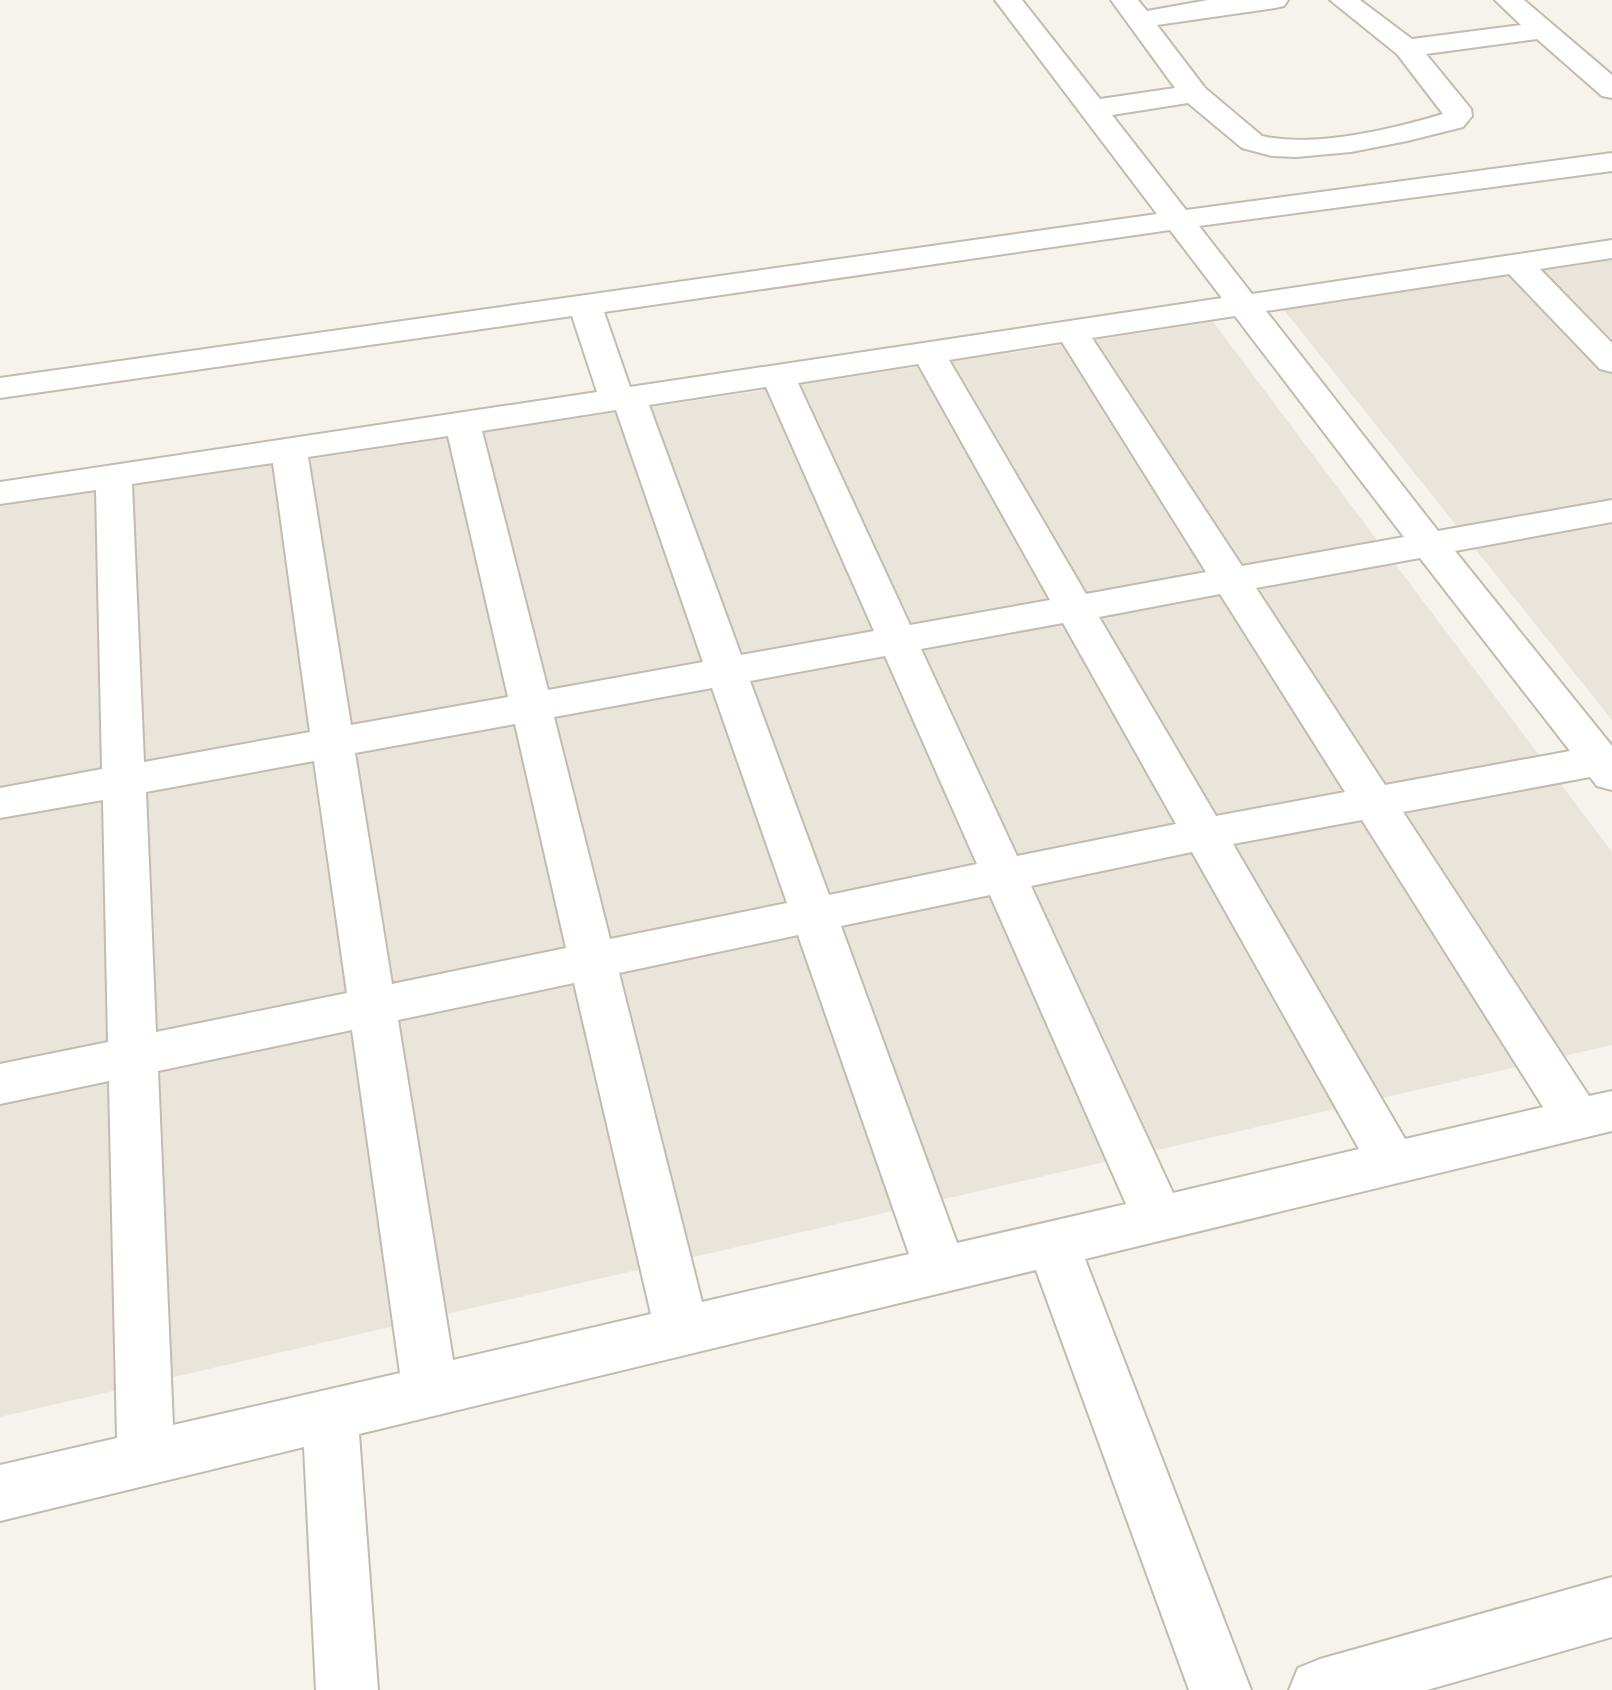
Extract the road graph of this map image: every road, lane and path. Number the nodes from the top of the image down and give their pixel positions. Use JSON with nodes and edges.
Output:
{"nodes":[{"id":1,"x":1008,"y":0,"type":"edge"},
{"id":2,"x":1275,"y":0,"type":"edge"},
{"id":3,"x":1343,"y":0,"type":"edge"},
{"id":4,"x":1508,"y":0,"type":"edge"},
{"id":5,"x":1133,"y":10,"type":"edge"},
{"id":6,"x":1543,"y":30,"type":"junction"},
{"id":7,"x":1407,"y":48,"type":"junction"},
{"id":8,"x":1612,"y":90,"type":"edge"},
{"id":9,"x":1195,"y":94,"type":"junction"},
{"id":10,"x":1093,"y":109,"type":"junction"},
{"id":11,"x":1612,"y":162,"type":"edge"},
{"id":12,"x":1177,"y":220,"type":"junction"},
{"id":13,"x":1612,"y":249,"type":"edge"},
{"id":14,"x":1517,"y":264,"type":"junction"},
{"id":15,"x":585,"y":305,"type":"junction"},
{"id":16,"x":1244,"y":305,"type":"junction"},
{"id":17,"x":1072,"y":332,"type":"junction"},
{"id":18,"x":928,"y":353,"type":"junction"},
{"id":19,"x":1612,"y":362,"type":"edge"},
{"id":20,"x":778,"y":376,"type":"junction"},
{"id":21,"x":0,"y":388,"type":"edge"},
{"id":22,"x":623,"y":399,"type":"junction"},
{"id":23,"x":463,"y":424,"type":"junction"},
{"id":24,"x":289,"y":450,"type":"junction"},
{"id":25,"x":114,"y":476,"type":"junction"},
{"id":26,"x":0,"y":493,"type":"edge"},
{"id":27,"x":1609,"y":516,"type":"edge"},
{"id":28,"x":1428,"y":543,"type":"junction"},
{"id":29,"x":1230,"y":579,"type":"junction"},
{"id":30,"x":1074,"y":608,"type":"junction"},
{"id":31,"x":897,"y":640,"type":"junction"},
{"id":32,"x":726,"y":671,"type":"junction"},
{"id":33,"x":531,"y":707,"type":"junction"},
{"id":34,"x":333,"y":742,"type":"junction"},
{"id":35,"x":1606,"y":768,"type":"edge"},
{"id":36,"x":123,"y":780,"type":"junction"},
{"id":37,"x":1374,"y":802,"type":"junction"},
{"id":38,"x":0,"y":803,"type":"edge"},
{"id":39,"x":1203,"y":834,"type":"junction"},
{"id":40,"x":1004,"y":876,"type":"junction"},
{"id":41,"x":814,"y":915,"type":"junction"},
{"id":42,"x":593,"y":961,"type":"junction"},
{"id":43,"x":372,"y":1007,"type":"junction"},
{"id":44,"x":133,"y":1056,"type":"junction"},
{"id":45,"x":0,"y":1084,"type":"edge"},
{"id":46,"x":1595,"y":1116,"type":"edge"},
{"id":47,"x":1393,"y":1163,"type":"junction"},
{"id":48,"x":1159,"y":1219,"type":"junction"},
{"id":49,"x":1053,"y":1244,"type":"junction"},
{"id":50,"x":941,"y":1270,"type":"junction"},
{"id":51,"x":682,"y":1331,"type":"junction"},
{"id":52,"x":430,"y":1392,"type":"junction"},
{"id":53,"x":330,"y":1415,"type":"junction"},
{"id":54,"x":146,"y":1459,"type":"junction"},
{"id":55,"x":0,"y":1493,"type":"edge"},
{"id":56,"x":1612,"y":1607,"type":"edge"},
{"id":57,"x":347,"y":1690,"type":"edge"},
{"id":58,"x":1220,"y":1690,"type":"edge"},
{"id":59,"x":1320,"y":1690,"type":"edge"}],
"edges":[{"from":1,"to":10,"type":"street"},
{"from":2,"to":5,"type":"street"},
{"from":3,"to":7,"type":"street"},
{"from":4,"to":6,"type":"street"},
{"from":5,"to":9,"type":"street"},
{"from":6,"to":7,"type":"street"},
{"from":6,"to":8,"type":"street"},
{"from":7,"to":9,"type":"street"},
{"from":9,"to":10,"type":"street"},
{"from":10,"to":12,"type":"street"},
{"from":11,"to":12,"type":"street"},
{"from":12,"to":15,"type":"street"},
{"from":12,"to":16,"type":"street"},
{"from":13,"to":14,"type":"street"},
{"from":14,"to":16,"type":"street"},
{"from":14,"to":19,"type":"street"},
{"from":15,"to":21,"type":"street"},
{"from":15,"to":22,"type":"street"},
{"from":16,"to":17,"type":"street"},
{"from":16,"to":28,"type":"street"},
{"from":17,"to":18,"type":"street"},
{"from":17,"to":29,"type":"street"},
{"from":18,"to":20,"type":"street"},
{"from":18,"to":30,"type":"street"},
{"from":20,"to":22,"type":"street"},
{"from":20,"to":31,"type":"street"},
{"from":22,"to":23,"type":"street"},
{"from":22,"to":32,"type":"street"},
{"from":23,"to":24,"type":"street"},
{"from":23,"to":33,"type":"street"},
{"from":24,"to":25,"type":"street"},
{"from":24,"to":34,"type":"street"},
{"from":25,"to":26,"type":"street"},
{"from":25,"to":36,"type":"street"},
{"from":27,"to":28,"type":"street"},
{"from":28,"to":29,"type":"street"},
{"from":28,"to":35,"type":"street"},
{"from":29,"to":30,"type":"street"},
{"from":29,"to":37,"type":"street"},
{"from":30,"to":31,"type":"street"},
{"from":30,"to":39,"type":"street"},
{"from":31,"to":32,"type":"street"},
{"from":31,"to":40,"type":"street"},
{"from":32,"to":33,"type":"street"},
{"from":32,"to":41,"type":"street"},
{"from":33,"to":34,"type":"street"},
{"from":33,"to":42,"type":"street"},
{"from":34,"to":36,"type":"street"},
{"from":34,"to":43,"type":"street"},
{"from":35,"to":37,"type":"street"},
{"from":36,"to":38,"type":"street"},
{"from":36,"to":44,"type":"street"},
{"from":37,"to":39,"type":"street"},
{"from":37,"to":46,"type":"street"},
{"from":39,"to":40,"type":"street"},
{"from":39,"to":47,"type":"street"},
{"from":40,"to":41,"type":"street"},
{"from":40,"to":48,"type":"street"},
{"from":41,"to":42,"type":"street"},
{"from":41,"to":50,"type":"street"},
{"from":42,"to":43,"type":"street"},
{"from":42,"to":51,"type":"street"},
{"from":43,"to":44,"type":"street"},
{"from":43,"to":52,"type":"street"},
{"from":44,"to":45,"type":"street"},
{"from":44,"to":54,"type":"street"},
{"from":46,"to":47,"type":"street"},
{"from":47,"to":48,"type":"street"},
{"from":48,"to":49,"type":"street"},
{"from":49,"to":50,"type":"street"},
{"from":49,"to":58,"type":"street"},
{"from":50,"to":51,"type":"street"},
{"from":51,"to":52,"type":"street"},
{"from":52,"to":53,"type":"street"},
{"from":53,"to":54,"type":"street"},
{"from":53,"to":57,"type":"street"},
{"from":54,"to":55,"type":"street"},
{"from":56,"to":59,"type":"street"}]}
